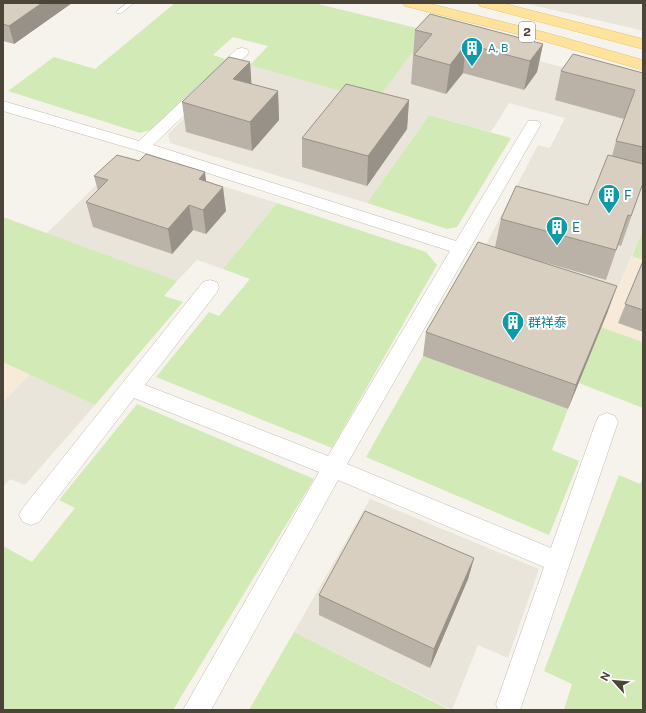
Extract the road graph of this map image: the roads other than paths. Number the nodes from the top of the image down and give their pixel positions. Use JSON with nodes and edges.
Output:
{"nodes":[{"id":1,"x":131,"y":3,"type":"edge"},
{"id":2,"x":410,"y":3,"type":"edge"},
{"id":3,"x":485,"y":3,"type":"edge"},
{"id":4,"x":119,"y":12,"type":"dead end"},
{"id":5,"x":643,"y":44,"type":"edge"},
{"id":6,"x":242,"y":52,"type":"dead end"},
{"id":7,"x":643,"y":65,"type":"edge"},
{"id":8,"x":3,"y":106,"type":"edge"},
{"id":9,"x":533,"y":124,"type":"dead end"},
{"id":10,"x":142,"y":147,"type":"junction"},
{"id":11,"x":460,"y":248,"type":"junction"},
{"id":12,"x":210,"y":286,"type":"dead end"},
{"id":13,"x":130,"y":388,"type":"junction"},
{"id":14,"x":607,"y":422,"type":"dead end"},
{"id":15,"x":333,"y":468,"type":"junction"},
{"id":16,"x":30,"y":515,"type":"dead end"},
{"id":17,"x":559,"y":562,"type":"junction"},
{"id":18,"x":509,"y":704,"type":"dead end"},
{"id":19,"x":196,"y":710,"type":"edge"}],
"edges":[{"from":1,"to":4,"type":"lane"},
{"from":2,"to":7,"type":"main road","number":"2"},
{"from":3,"to":5,"type":"main road","number":"2"},
{"from":6,"to":10,"type":"street"},
{"from":8,"to":10,"type":"street"},
{"from":9,"to":11,"type":"street"},
{"from":10,"to":11,"type":"street"},
{"from":11,"to":15,"type":"street"},
{"from":12,"to":13,"type":"street"},
{"from":13,"to":15,"type":"street"},
{"from":13,"to":16,"type":"street"},
{"from":14,"to":17,"type":"street"},
{"from":15,"to":17,"type":"street"},
{"from":15,"to":19,"type":"street"},
{"from":17,"to":18,"type":"street"}]}
